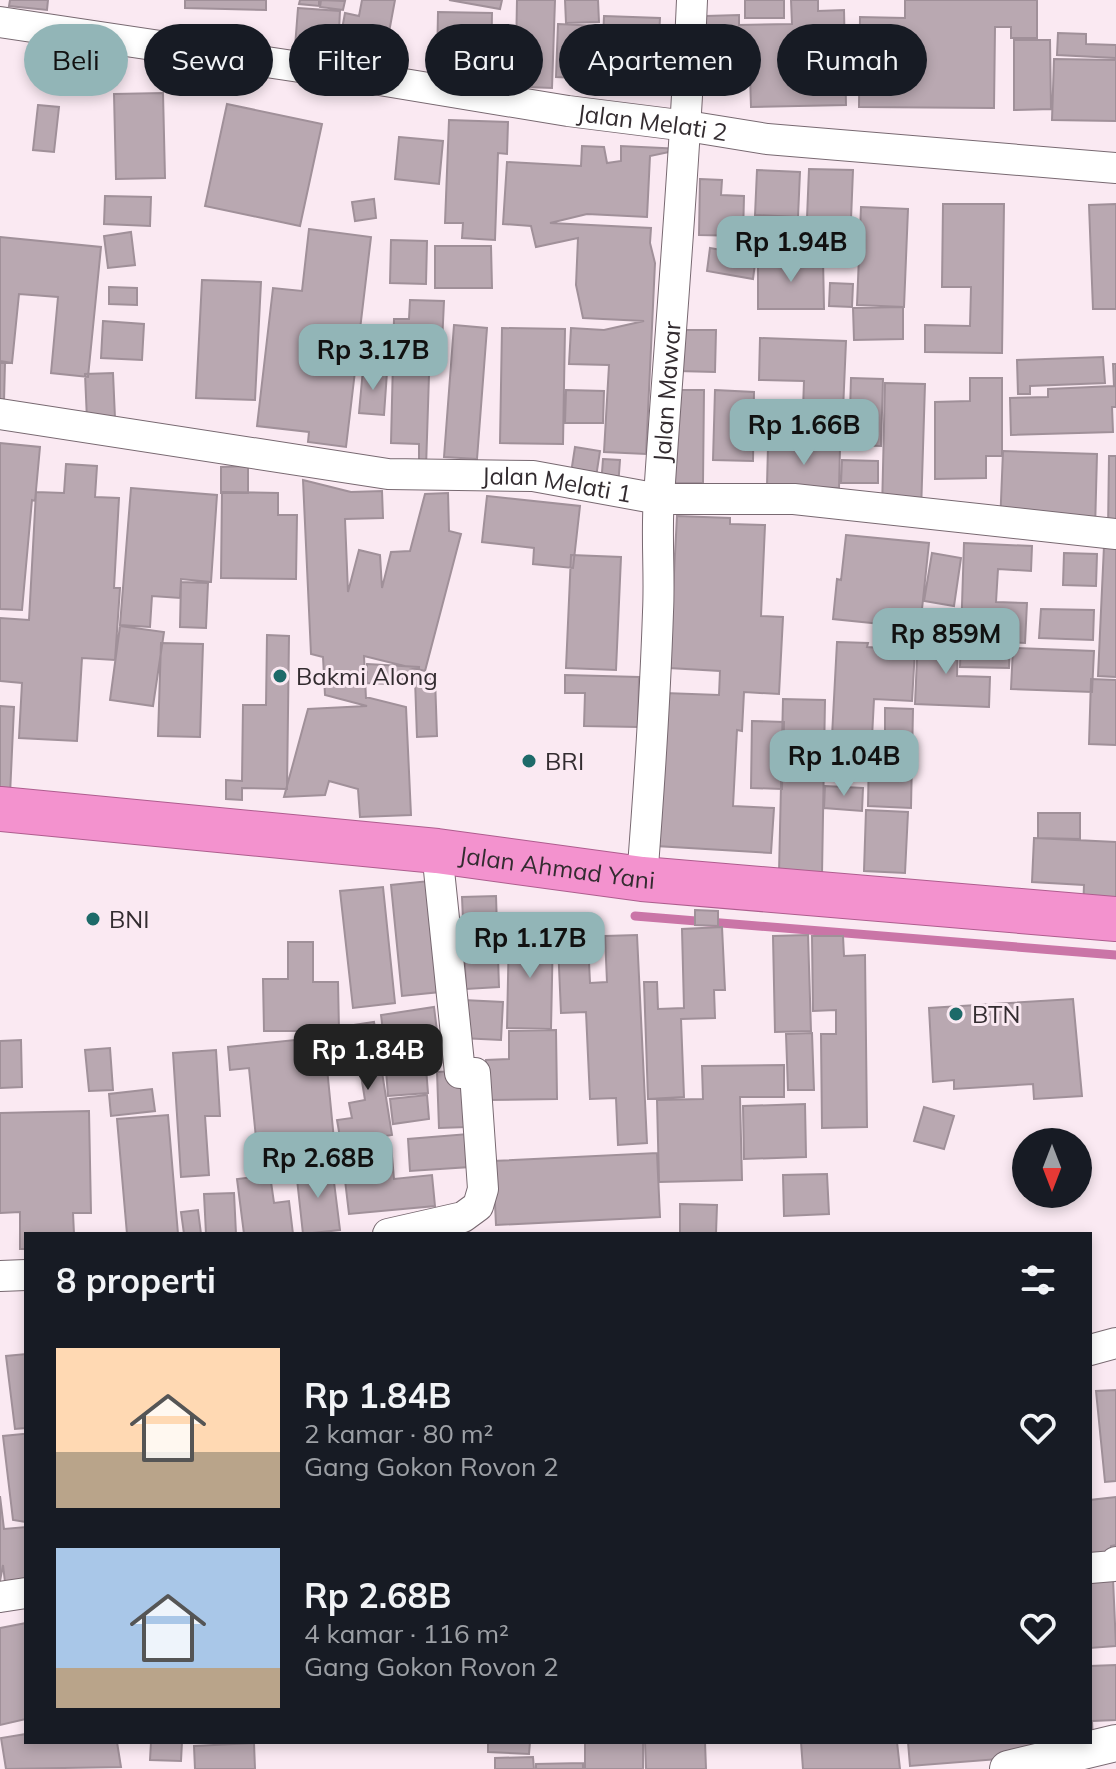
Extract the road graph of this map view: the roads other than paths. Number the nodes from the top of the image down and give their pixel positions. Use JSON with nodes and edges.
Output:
{"nodes":[{"id":1,"x":692,"y":0,"type":"edge"},
{"id":2,"x":1,"y":29,"type":"edge"},
{"id":3,"x":687,"y":126,"type":"junction"},
{"id":4,"x":1116,"y":168,"type":"edge"},
{"id":5,"x":0,"y":414,"type":"edge"},
{"id":6,"x":659,"y":499,"type":"junction"},
{"id":7,"x":1116,"y":534,"type":"edge"},
{"id":8,"x":0,"y":809,"type":"edge"},
{"id":9,"x":437,"y":851,"type":"junction"},
{"id":10,"x":642,"y":879,"type":"junction"},
{"id":11,"x":1116,"y":919,"type":"edge"},
{"id":12,"x":397,"y":1232,"type":"edge"},
{"id":13,"x":24,"y":1275,"type":"edge"},
{"id":14,"x":0,"y":1276,"type":"edge"},
{"id":15,"x":1116,"y":1343,"type":"edge"},
{"id":16,"x":1092,"y":1349,"type":"edge"},
{"id":17,"x":1116,"y":1562,"type":"edge"},
{"id":18,"x":1092,"y":1568,"type":"edge"},
{"id":19,"x":24,"y":1593,"type":"edge"},
{"id":20,"x":0,"y":1597,"type":"edge"},
{"id":21,"x":1116,"y":1743,"type":"edge"},
{"id":22,"x":1008,"y":1769,"type":"edge"}],
"edges":[{"from":1,"to":3,"type":"street","name":"Jalan Mawar"},
{"from":2,"to":3,"type":"street","name":"Jalan Melati 2"},
{"from":3,"to":4,"type":"street","name":"Jalan Melati 2"},
{"from":3,"to":6,"type":"street","name":"Jalan Mawar"},
{"from":5,"to":6,"type":"street","name":"Jalan Melati 1"},
{"from":6,"to":7,"type":"street","name":"Jalan Melati 1"},
{"from":6,"to":10,"type":"street","name":"Jalan Mawar"},
{"from":8,"to":9,"type":"highway","name":"Jalan Ahmad Yani"},
{"from":9,"to":10,"type":"highway","name":"Jalan Ahmad Yani"},
{"from":9,"to":12,"type":"street"},
{"from":10,"to":11,"type":"highway","name":"Jalan Ahmad Yani"},
{"from":13,"to":14,"type":"street"},
{"from":15,"to":16,"type":"street"},
{"from":17,"to":18,"type":"street"},
{"from":19,"to":20,"type":"street"},
{"from":21,"to":22,"type":"street"}]}
